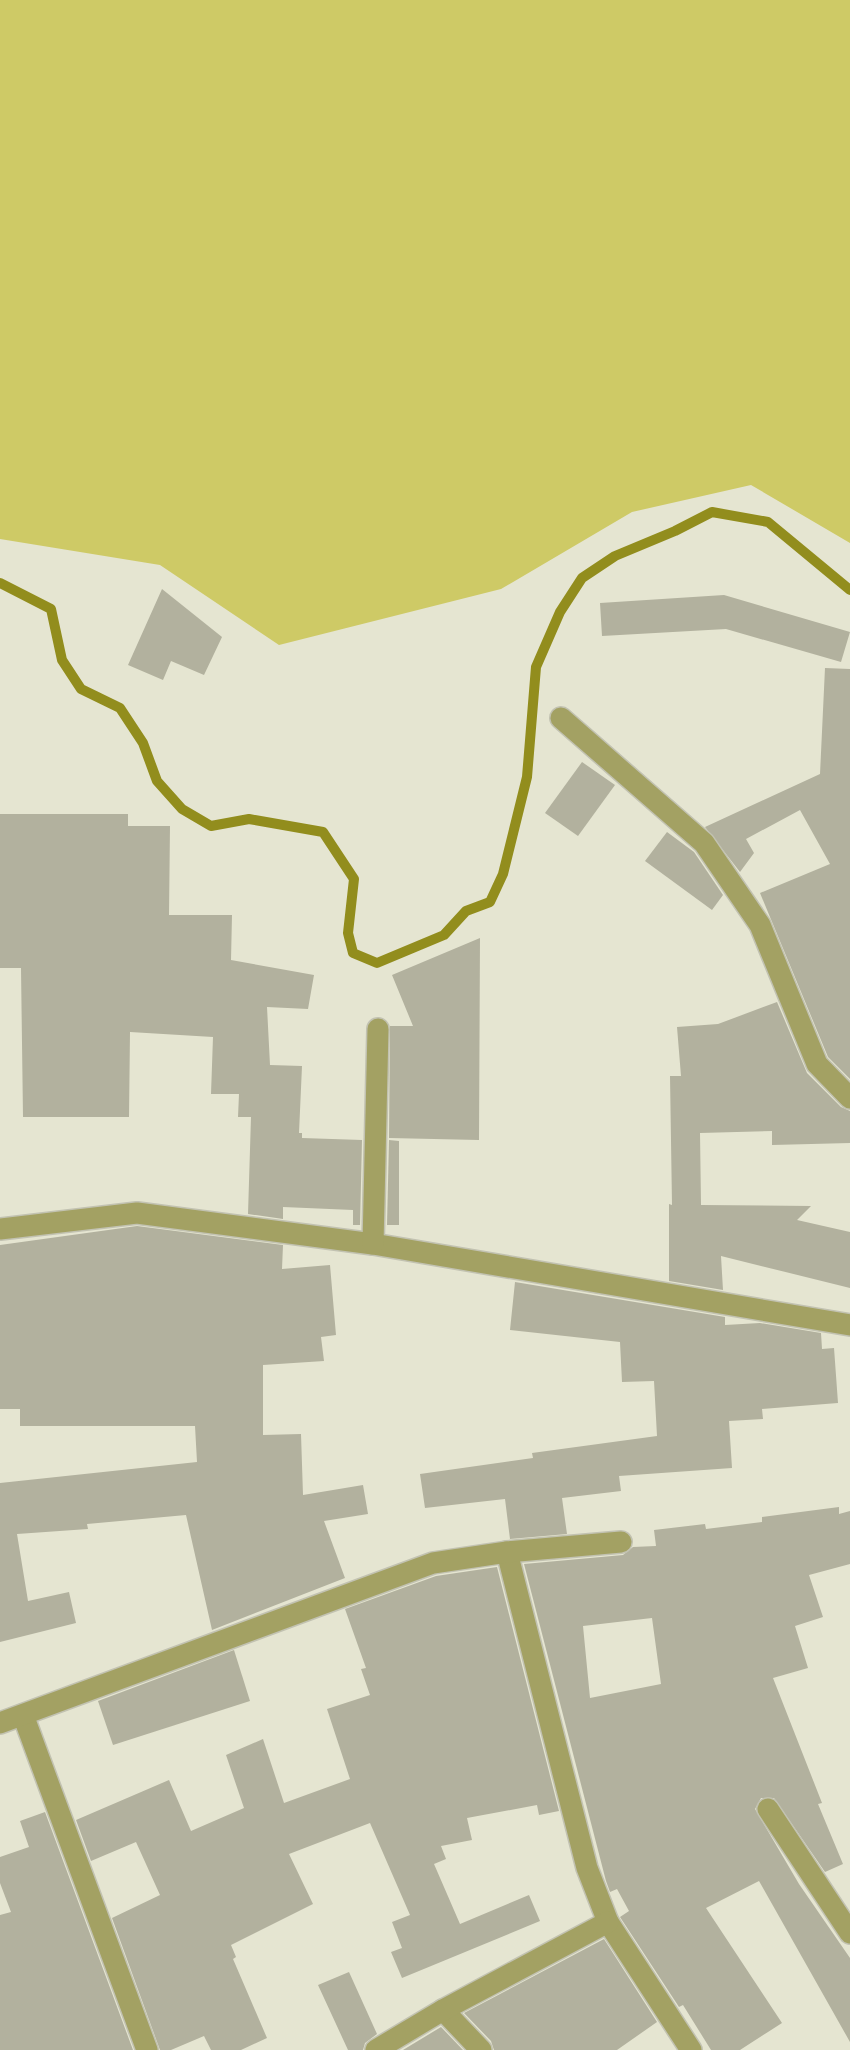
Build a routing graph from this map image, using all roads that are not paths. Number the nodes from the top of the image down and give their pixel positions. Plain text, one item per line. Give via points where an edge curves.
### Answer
1 (561, 718) dead end
2 (378, 1029) dead end
3 (850, 1098) edge
4 (0, 1229) edge
5 (373, 1244) junction
6 (850, 1325) edge
7 (621, 1542) dead end
8 (507, 1552) junction
9 (23, 1716) junction
10 (0, 1723) edge
11 (768, 1809) dead end
12 (608, 1922) junction
13 (850, 1933) edge
14 (443, 2010) junction
15 (147, 2050) edge
16 (376, 2050) edge
17 (481, 2050) edge
18 (691, 2050) edge

1 - 3 street via 704,843 760,925 817,1064
2 - 5 street
4 - 5 street via 137,1213
5 - 6 street
7 - 8 street
8 - 9 street via 433,1563
8 - 12 street via 587,1868
9 - 10 street
9 - 15 street
11 - 13 street
12 - 14 street
12 - 18 street
14 - 16 street
14 - 17 street

